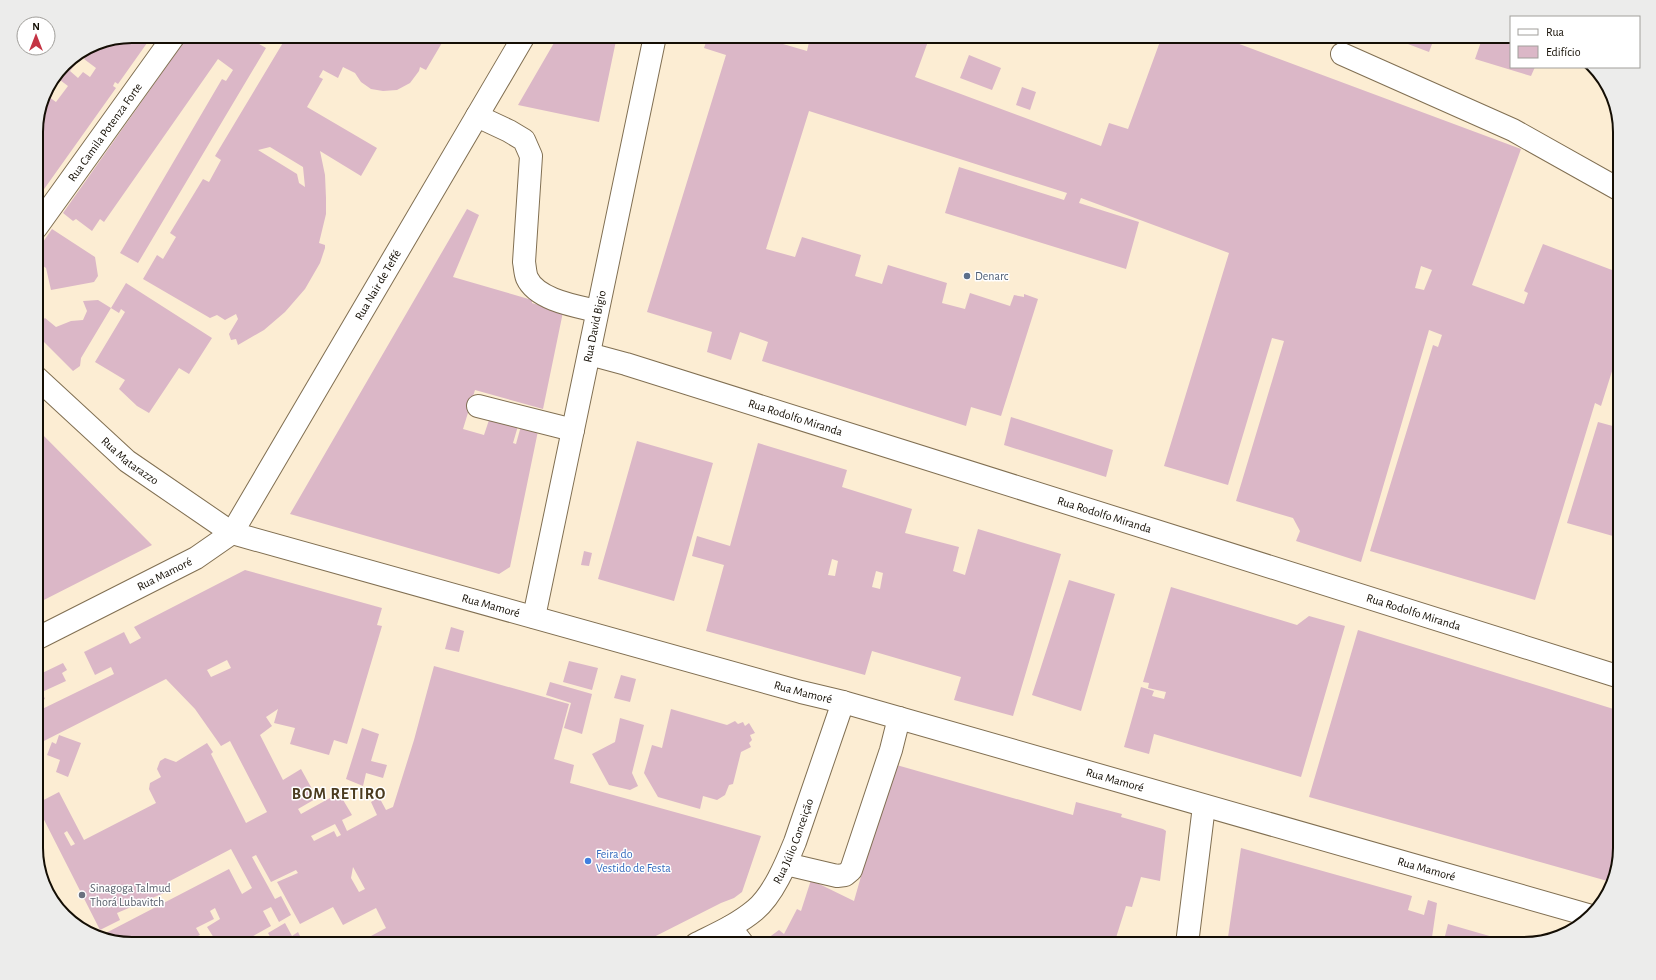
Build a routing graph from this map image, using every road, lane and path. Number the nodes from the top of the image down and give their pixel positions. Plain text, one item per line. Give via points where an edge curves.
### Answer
1 (169, 43) edge
2 (520, 43) edge
3 (654, 43) edge
4 (1342, 54) dead end
5 (477, 116) junction
6 (1613, 186) edge
7 (43, 218) edge
8 (598, 311) junction
9 (589, 354) junction
10 (43, 383) edge
11 (478, 406) dead end
12 (573, 430) junction
13 (232, 533) junction
14 (534, 617) junction
15 (43, 635) edge
16 (1613, 675) edge
17 (843, 702) junction
18 (899, 718) junction
19 (1204, 806) junction
20 (786, 864) junction
21 (1584, 914) edge
22 (737, 935) edge
23 (1189, 937) edge

1 - 7 street, Rua Camila Potenza Forte
2 - 5 street, Rua Nair de Teffé
3 - 8 street, Rua David Bigio
4 - 6 street via 1514,130
5 - 8 street via 524,140 531,156 524,262 526,277 536,290 562,303
5 - 13 street, Rua Nair de Teffé
8 - 9 street, Rua David Bigio
9 - 12 street, Rua David Bigio
9 - 16 street, Rua Rodolfo Miranda
10 - 13 street, Rua Matarazzo via 127,460
11 - 12 street
12 - 14 street, Rua David Bigio
13 - 14 street, Rua Mamoré
13 - 15 street, Rua Mamoré via 196,558
14 - 17 street, Rua Mamoré
17 - 18 street, Rua Mamoré
17 - 20 street, Rua Júlio Conceição
18 - 19 street, Rua Mamoré
18 - 20 street via 891,750 851,870 845,876 837,876
19 - 21 street, Rua Mamoré
19 - 23 street
20 - 22 street, Rua Júlio Conceição via 768,894

